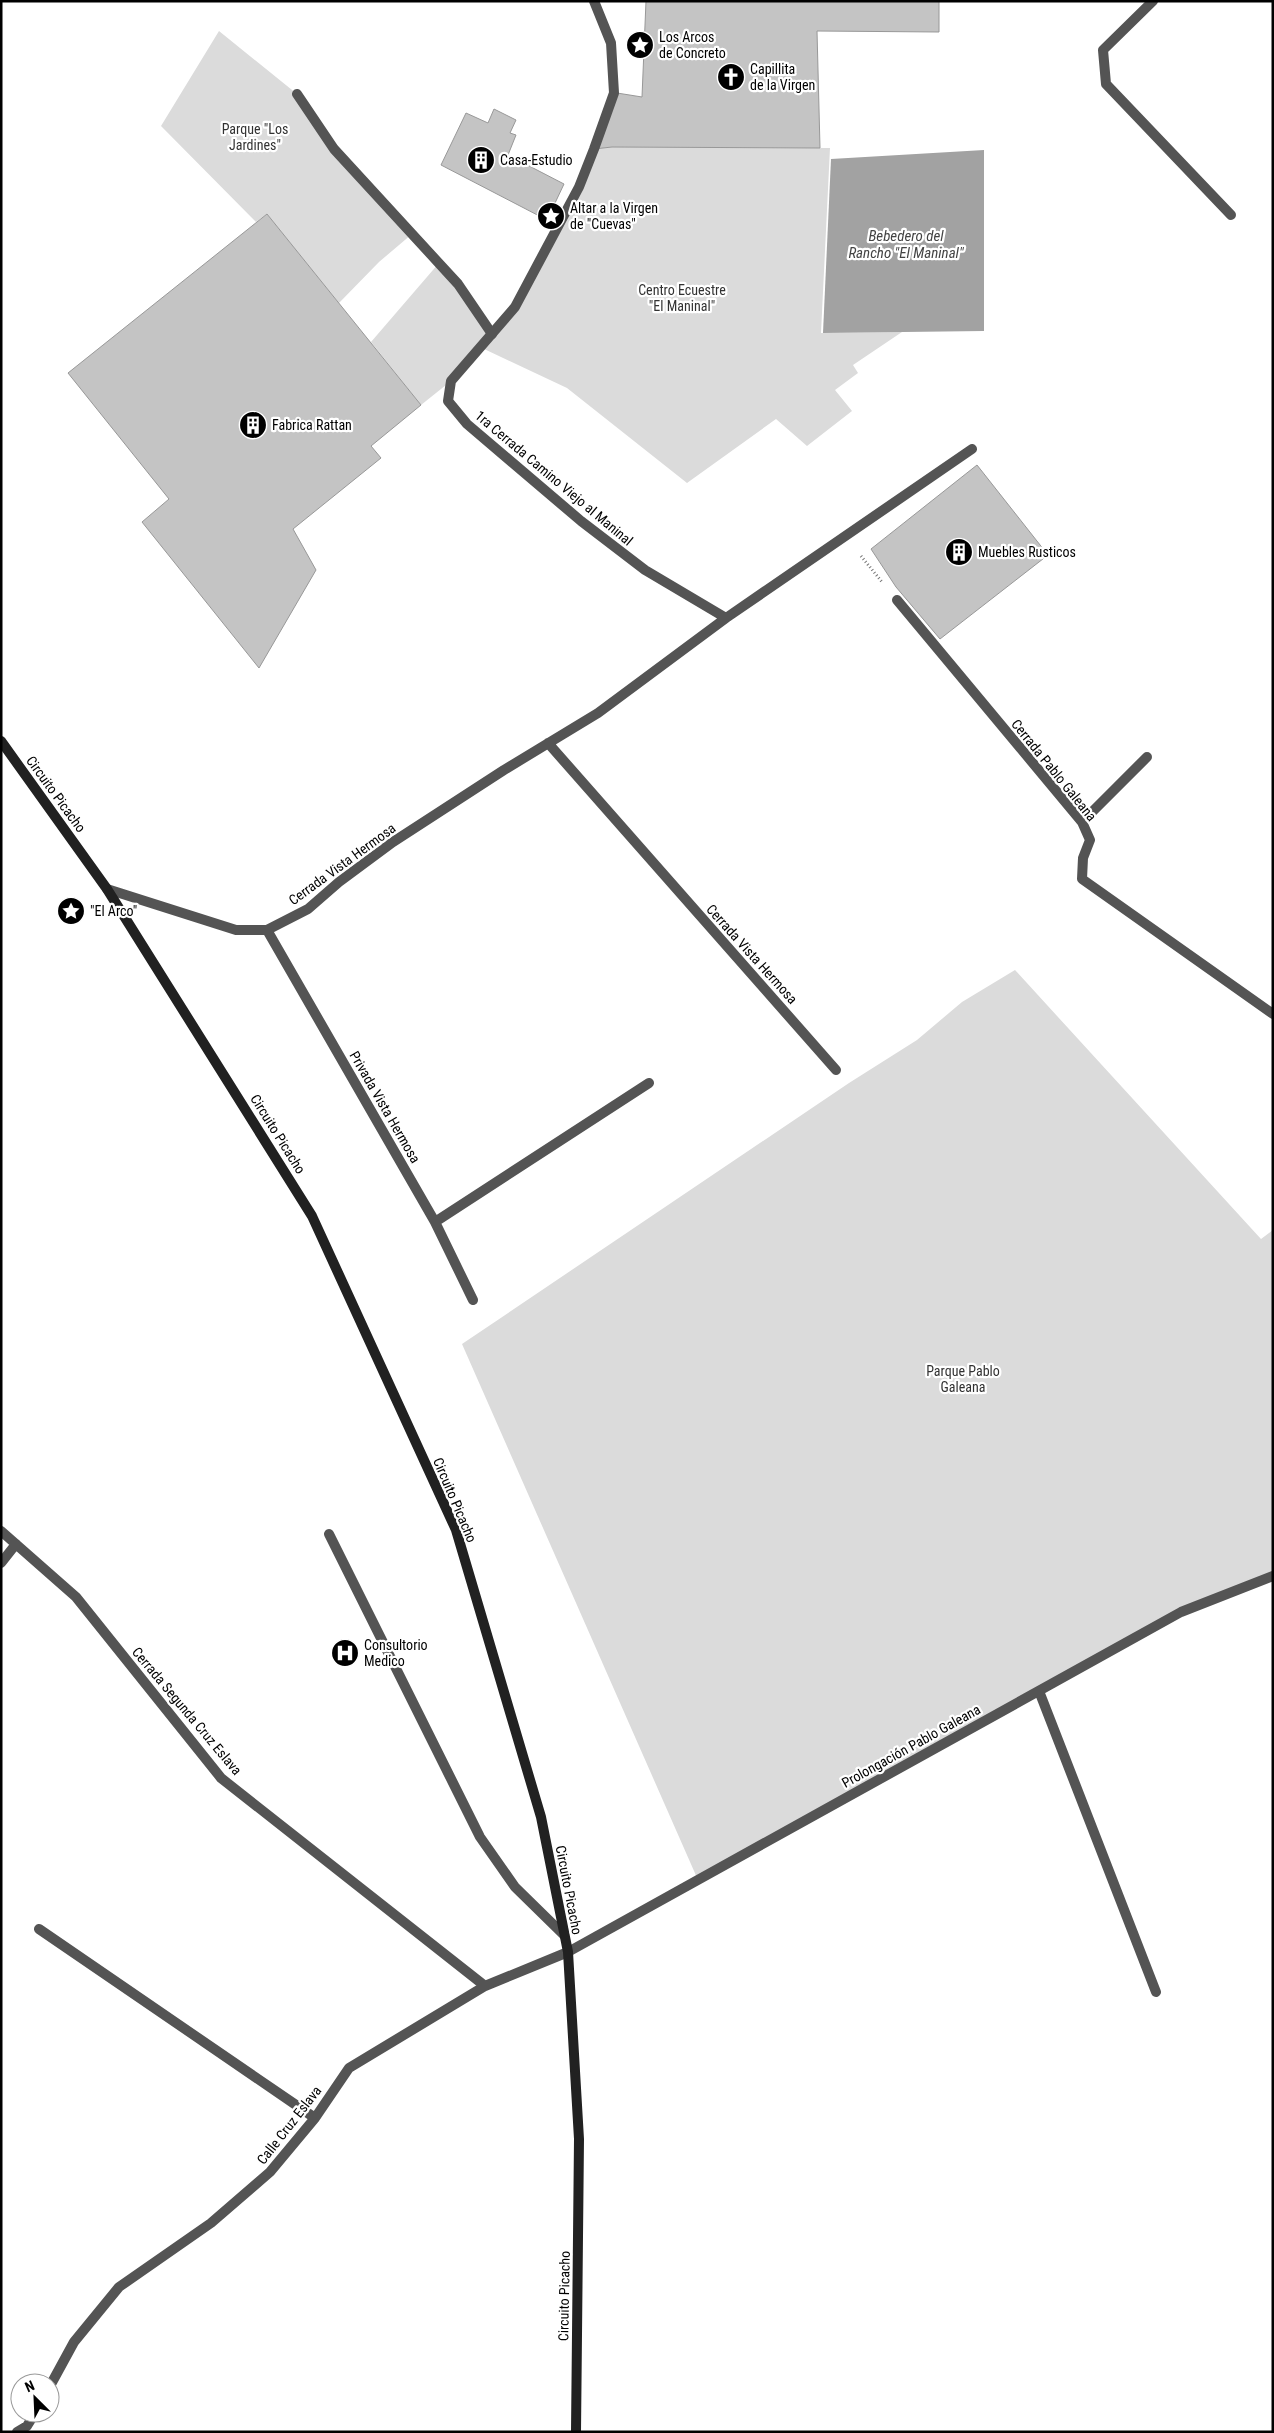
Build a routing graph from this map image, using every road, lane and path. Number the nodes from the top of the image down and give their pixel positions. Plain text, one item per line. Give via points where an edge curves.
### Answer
1 (594, 1) edge
2 (1153, 1) edge
3 (297, 94) dead end
4 (1231, 215) dead end
5 (492, 334) junction
6 (972, 449) dead end
7 (845, 536) junction
8 (897, 600) joint
9 (726, 618) junction
10 (1, 741) edge
11 (548, 743) junction
12 (1147, 757) dead end
13 (1082, 822) junction
14 (107, 889) junction
15 (267, 930) junction
16 (1273, 1014) edge
17 (836, 1070) dead end
18 (649, 1083) dead end
19 (435, 1222) junction
20 (473, 1300) dead end
21 (1, 1531) edge
22 (329, 1534) dead end
23 (16, 1544) junction
24 (1, 1563) edge
25 (1273, 1576) edge
26 (1039, 1691) junction
27 (39, 1929) dead end
28 (564, 1935) junction
29 (568, 1952) junction
30 (485, 1986) junction
31 (1156, 1992) dead end
32 (315, 2118) junction
33 (57, 2373) edge
34 (29, 2423) edge
35 (17, 2432) edge
36 (576, 2432) edge

1 - 5 street, 1ra Cerrada Camino Viejo al Maninal via 611,43 614,93 579,187 515,307
2 - 4 street via 1103,50 1106,84
3 - 5 street via 334,149 458,284
5 - 9 street, 1ra Cerrada Camino Viejo al Maninal via 451,382 448,401 466,424 645,570
6 - 7 street
7 - 8 path
7 - 9 street
8 - 13 street, Cerrada Pablo Galeana
9 - 11 street, Cerrada Vista Hermosa via 598,713
10 - 14 main road, Circuito Picacho
11 - 15 street, Cerrada Vista Hermosa via 393,842 308,909
11 - 17 street, Cerrada Vista Hermosa
12 - 13 street
13 - 16 street, Cerrada Pablo Galeana via 1090,840 1083,858 1082,879
14 - 15 street, Cerrada Vista Hermosa via 236,930
14 - 28 main road, Circuito Picacho via 312,1216 456,1530 541,1817
15 - 19 street, Privada Vista Hermosa
18 - 19 street
19 - 20 street, Privada Vista Hermosa
21 - 23 street, Cerrada Segunda Cruz Eslava
22 - 28 street via 480,1837 515,1887
23 - 24 street
23 - 30 street, Cerrada Segunda Cruz Eslava via 76,1597 221,1778
25 - 26 street, Prolongación Pablo Galeana via 1181,1612
26 - 29 street, Prolongación Pablo Galeana
26 - 31 street
27 - 32 street
28 - 29 main road, Circuito Picacho
29 - 30 street, Calle Cruz Eslava
29 - 36 main road, Circuito Picacho via 579,2139
30 - 32 street, Calle Cruz Eslava via 350,2068
32 - 33 street, Calle Cruz Eslava via 270,2172 211,2223 118,2286 74,2342
34 - 35 street

